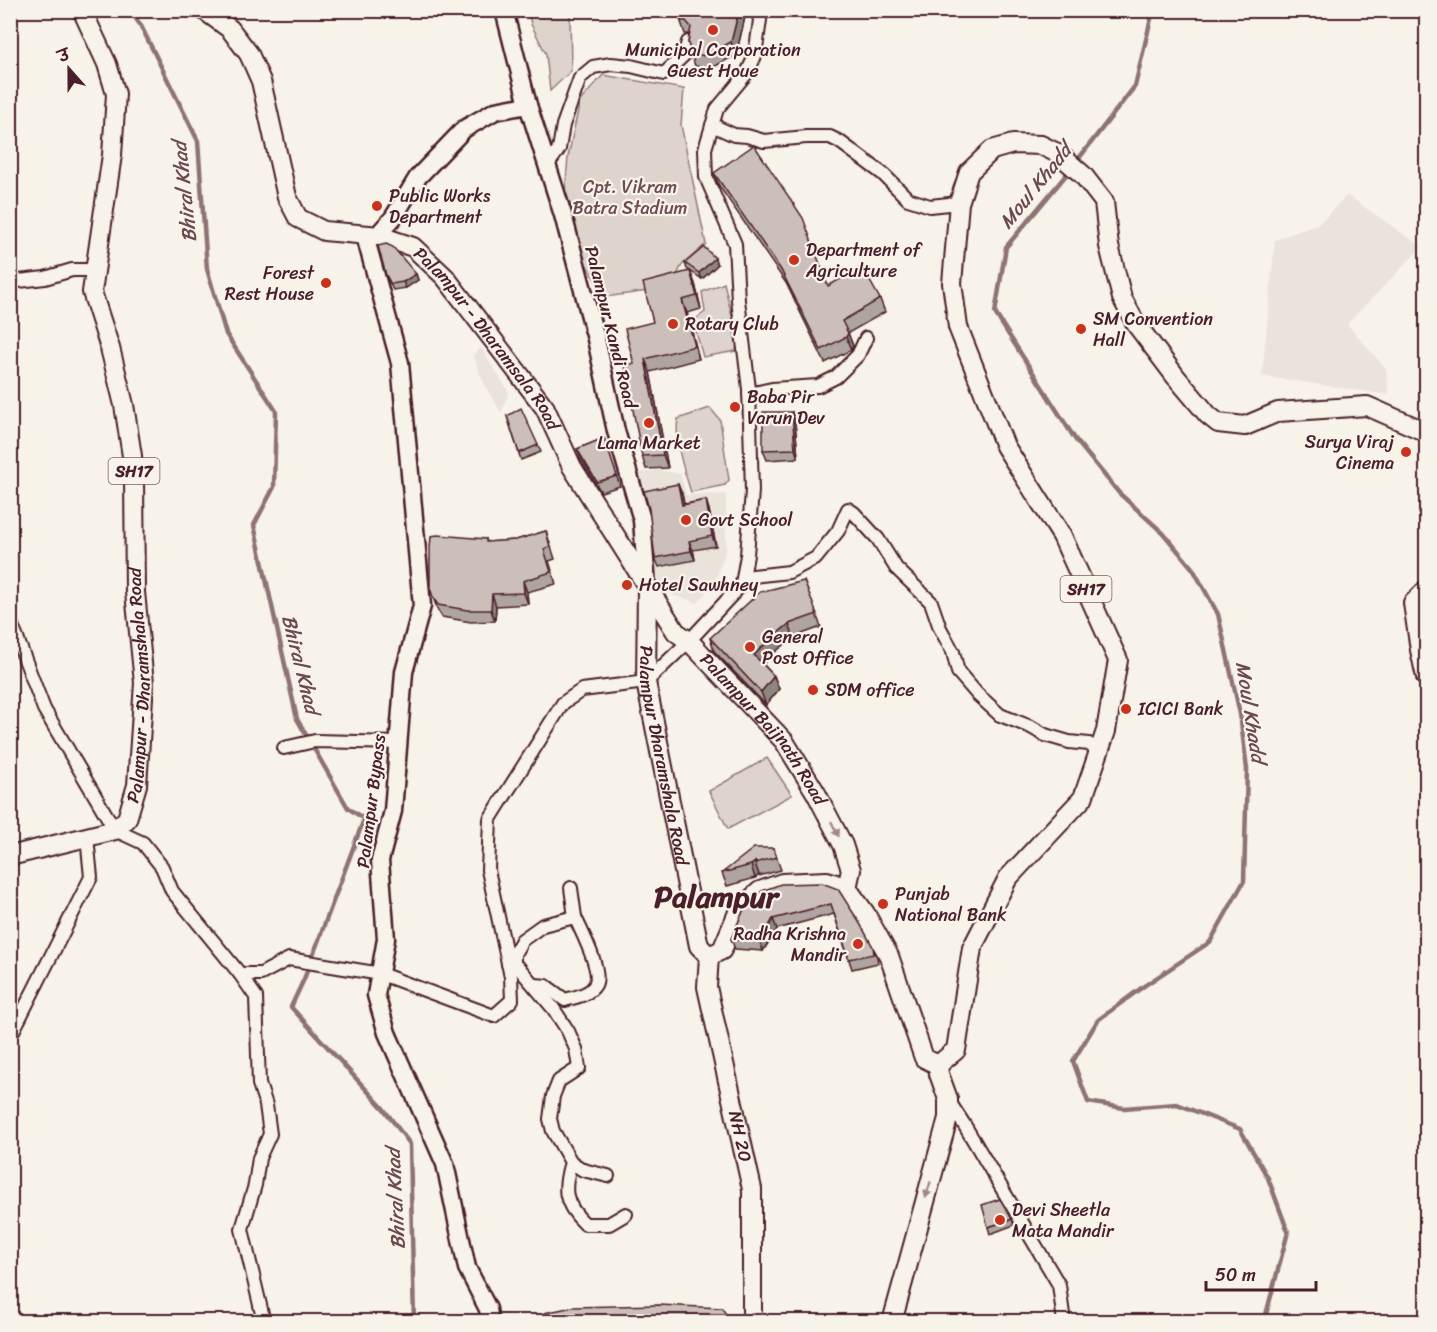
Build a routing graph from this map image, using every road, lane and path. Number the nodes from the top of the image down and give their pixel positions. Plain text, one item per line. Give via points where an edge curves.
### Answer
1 (82, 10) edge
2 (204, 10) edge
3 (504, 10) edge
4 (757, 10) edge
5 (688, 42) edge
6 (528, 105) junction
7 (712, 125) junction
8 (547, 166) junction
9 (959, 204) junction
10 (373, 236) junction
11 (95, 270) junction
12 (10, 282) edge
13 (866, 338) dead end
14 (749, 394) junction
15 (1426, 432) edge
16 (744, 577) junction
17 (647, 586) junction
18 (1426, 590) edge
19 (10, 620) edge
20 (689, 641) junction
21 (1426, 677) edge
22 (646, 682) junction
23 (398, 743) junction
24 (284, 748) dead end
25 (1099, 752) junction
26 (115, 830) junction
27 (87, 837) junction
28 (10, 856) edge
29 (571, 888) dead end
30 (848, 888) junction
31 (575, 917) junction
32 (709, 956) junction
33 (511, 965) junction
34 (240, 974) junction
35 (381, 974) junction
36 (533, 984) junction
37 (10, 1037) edge
38 (938, 1065) junction
39 (948, 1099) junction
40 (571, 1162) junction
41 (608, 1176) dead end
42 (626, 1215) dead end
43 (264, 1322) edge
44 (490, 1322) edge
45 (752, 1322) edge
46 (892, 1322) edge
47 (1065, 1322) edge

1 - 11 main road, Palampur - Dharamshala Road / SH17 via 116,94 112,154
2 - 10 main road, Palampur - Dharamsala Road via 230,29 249,54 261,81 287,197 298,218 324,231
3 - 6 street, Palampur Kandi Road
4 - 7 street via 760,20 754,56 747,73 717,109
5 - 8 street via 684,55 664,74 611,64 593,67 580,78 559,149
6 - 8 street, Palampur Kandi Road
6 - 10 street via 495,111 464,129 418,177 393,218
7 - 9 street via 734,135 764,141 830,137 883,174 908,199 930,206
7 - 14 street via 705,149 706,177 735,244
8 - 17 street, Palampur Kandi Road via 597,339 616,431 642,520
9 - 15 main road, SH17 via 969,172 992,150 1013,144 1041,145 1059,154 1083,175 1104,202 1108,246 1122,298 1136,324 1176,377 1218,423 1245,426 1278,412 1366,406
9 - 25 main road, SH17 via 952,283 958,327 1005,446 1062,536 1118,660
10 - 17 main road, Palampur - Dharamsala Road via 412,247 445,277 545,408 572,467
10 - 23 street, Palampur Bypass via 400,363 422,606 404,672
11 - 12 street via 72,270
11 - 26 main road, Palampur - Dharamshala Road / SH17 via 92,292 124,405 132,456 135,592 144,683 137,785 127,819
13 - 14 street via 858,355 836,376 818,386
14 - 16 street via 752,491
16 - 20 street via 742,584
16 - 25 street via 789,572 816,558 838,531 848,509 878,539 896,568 931,602 958,672 977,694 1000,715 1045,735 1089,744
17 - 20 main road, Palampur Baijnath Road via 675,632
17 - 22 main road, Palampur Dharamshala Road
18 - 21 main road via 1413,603
19 - 26 street via 44,709
20 - 22 street
20 -> 30 main road, Palampur Baijnath Road via 784,741 843,845 850,870
22 - 32 main road, Palampur Dharamshala Road via 699,946
22 - 33 street via 582,690 563,703 490,819 488,870
23 - 24 street via 315,741
23 - 35 street, Palampur Bypass via 393,811 380,860 386,939
25 - 38 main road, SH17 via 1083,798 1008,878 972,948 956,1050
26 - 27 main road, Palampur - Dharamshala Road
26 - 34 street via 143,843 162,867 172,891
27 - 28 main road, Palampur - Dharamshala Road
27 - 37 street via 91,877
29 - 31 street
30 - 32 main road via 826,881 782,883 760,891 739,910 722,950
30 - 38 main road via 889,956 924,1058
31 - 33 street via 543,925 522,940
31 - 36 street via 591,953 597,975 595,985 582,995 565,1000 546,986
32 - 45 main road, NH 20 via 707,987 752,1189
33 - 35 street via 512,1000 494,1016
33 - 36 street
34 - 35 street via 261,974 289,959
34 - 43 street via 255,997 259,1084 270,1134 259,1158 242,1229
35 - 44 street, Palampur Bypass via 376,995 387,1033 445,1164 467,1268 488,1309
36 - 40 street via 553,1008 576,1049 579,1068 559,1081 550,1119
38 - 39 main road
39 -> 46 main road via 945,1135
39 - 47 street via 1059,1285
40 - 41 street via 583,1170
40 - 42 street via 566,1185 568,1205 576,1216 585,1224 595,1225 609,1224

